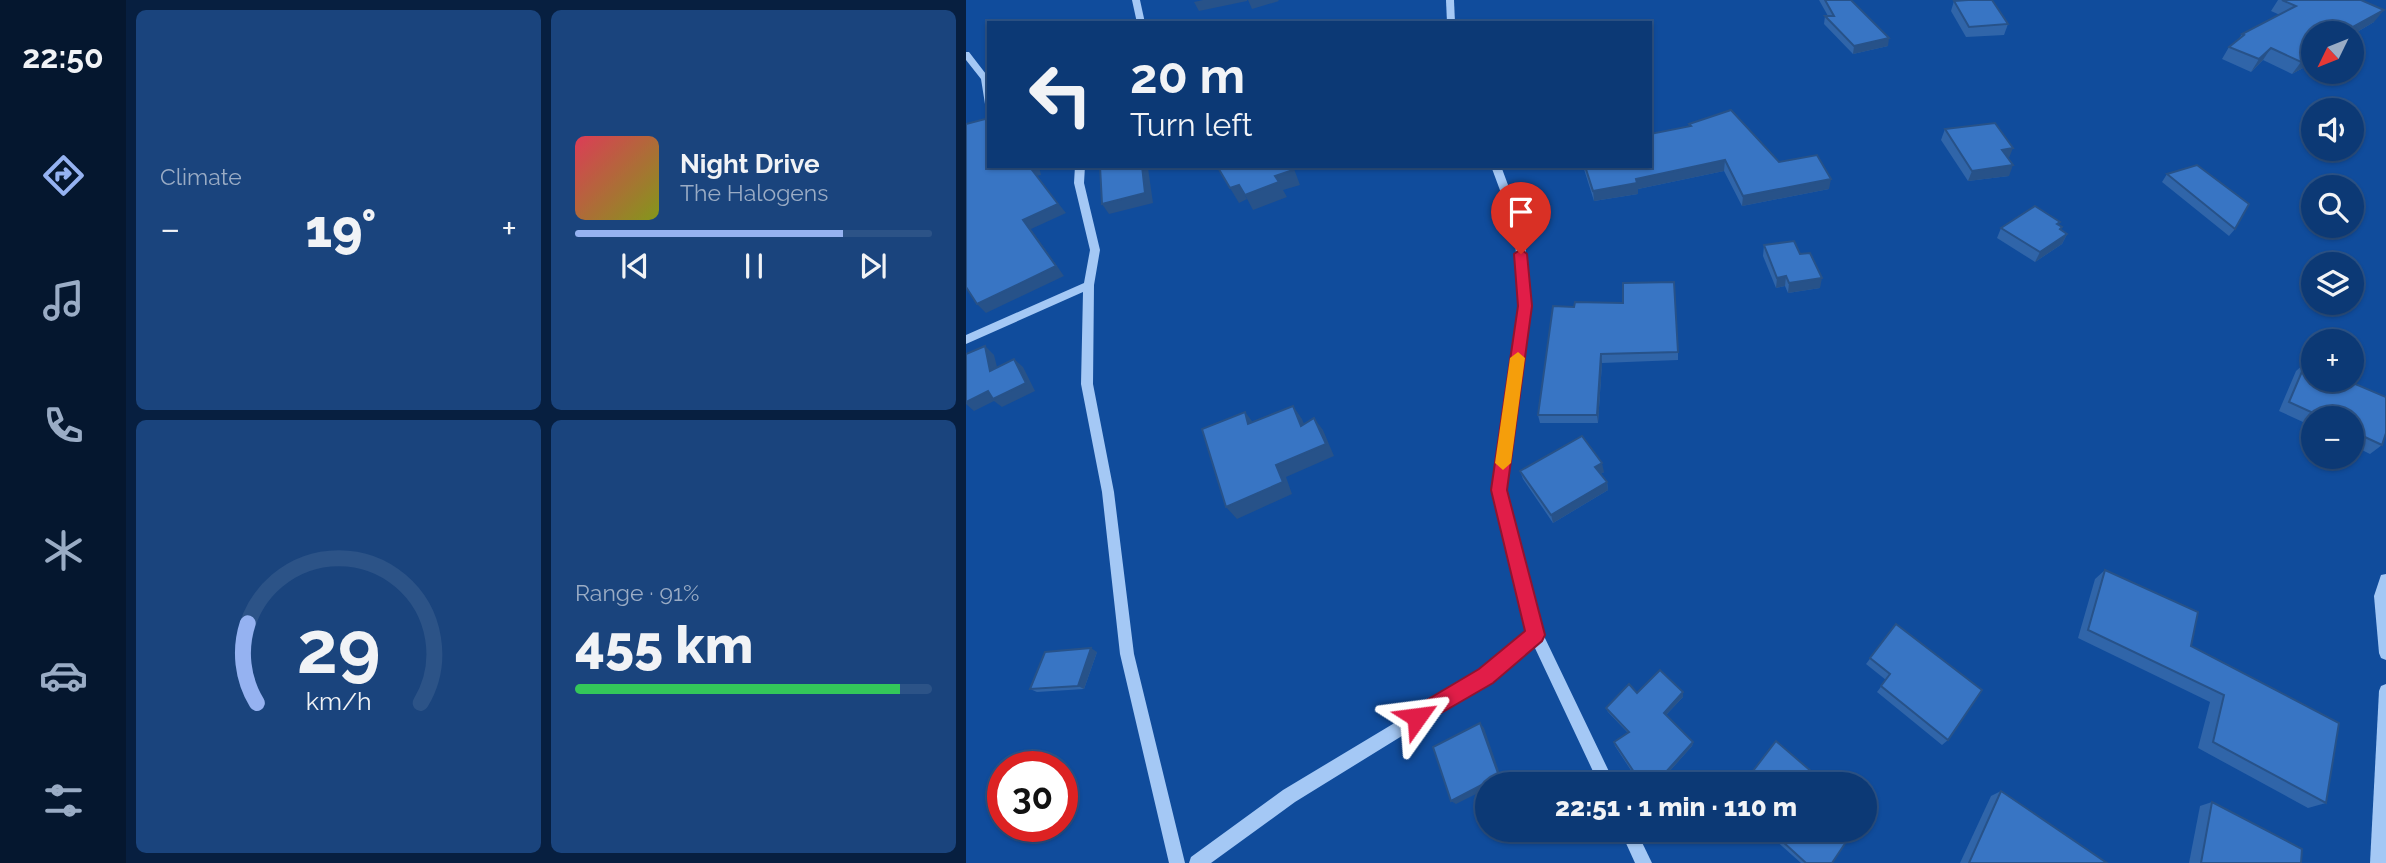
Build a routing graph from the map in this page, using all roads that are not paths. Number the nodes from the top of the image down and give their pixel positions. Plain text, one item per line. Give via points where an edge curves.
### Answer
1 (1136, 0) edge
2 (1450, 0) edge
3 (1141, 21) edge
4 (1451, 21) edge
5 (966, 54) edge
6 (987, 92) edge
7 (1080, 168) edge
8 (1497, 168) edge
9 (1089, 285) junction
10 (966, 340) edge
11 (2386, 580) edge
12 (1535, 635) junction
13 (2386, 653) edge
14 (2386, 691) edge
15 (1601, 772) edge
16 (1634, 842) edge
17 (1177, 863) edge
18 (1197, 863) edge
19 (1644, 863) edge
20 (2378, 863) edge

1 - 3 street
2 - 4 street
5 - 6 street via 985,79
7 - 9 street via 1079,183 1095,237
8 - 12 street via 1518,228 1525,306 1499,490
9 - 10 street
9 - 17 street via 1087,384 1108,492 1127,654
11 - 13 street via 2381,596
12 - 15 street
12 - 18 street via 1486,676 1289,796
14 - 20 street
16 - 19 street

